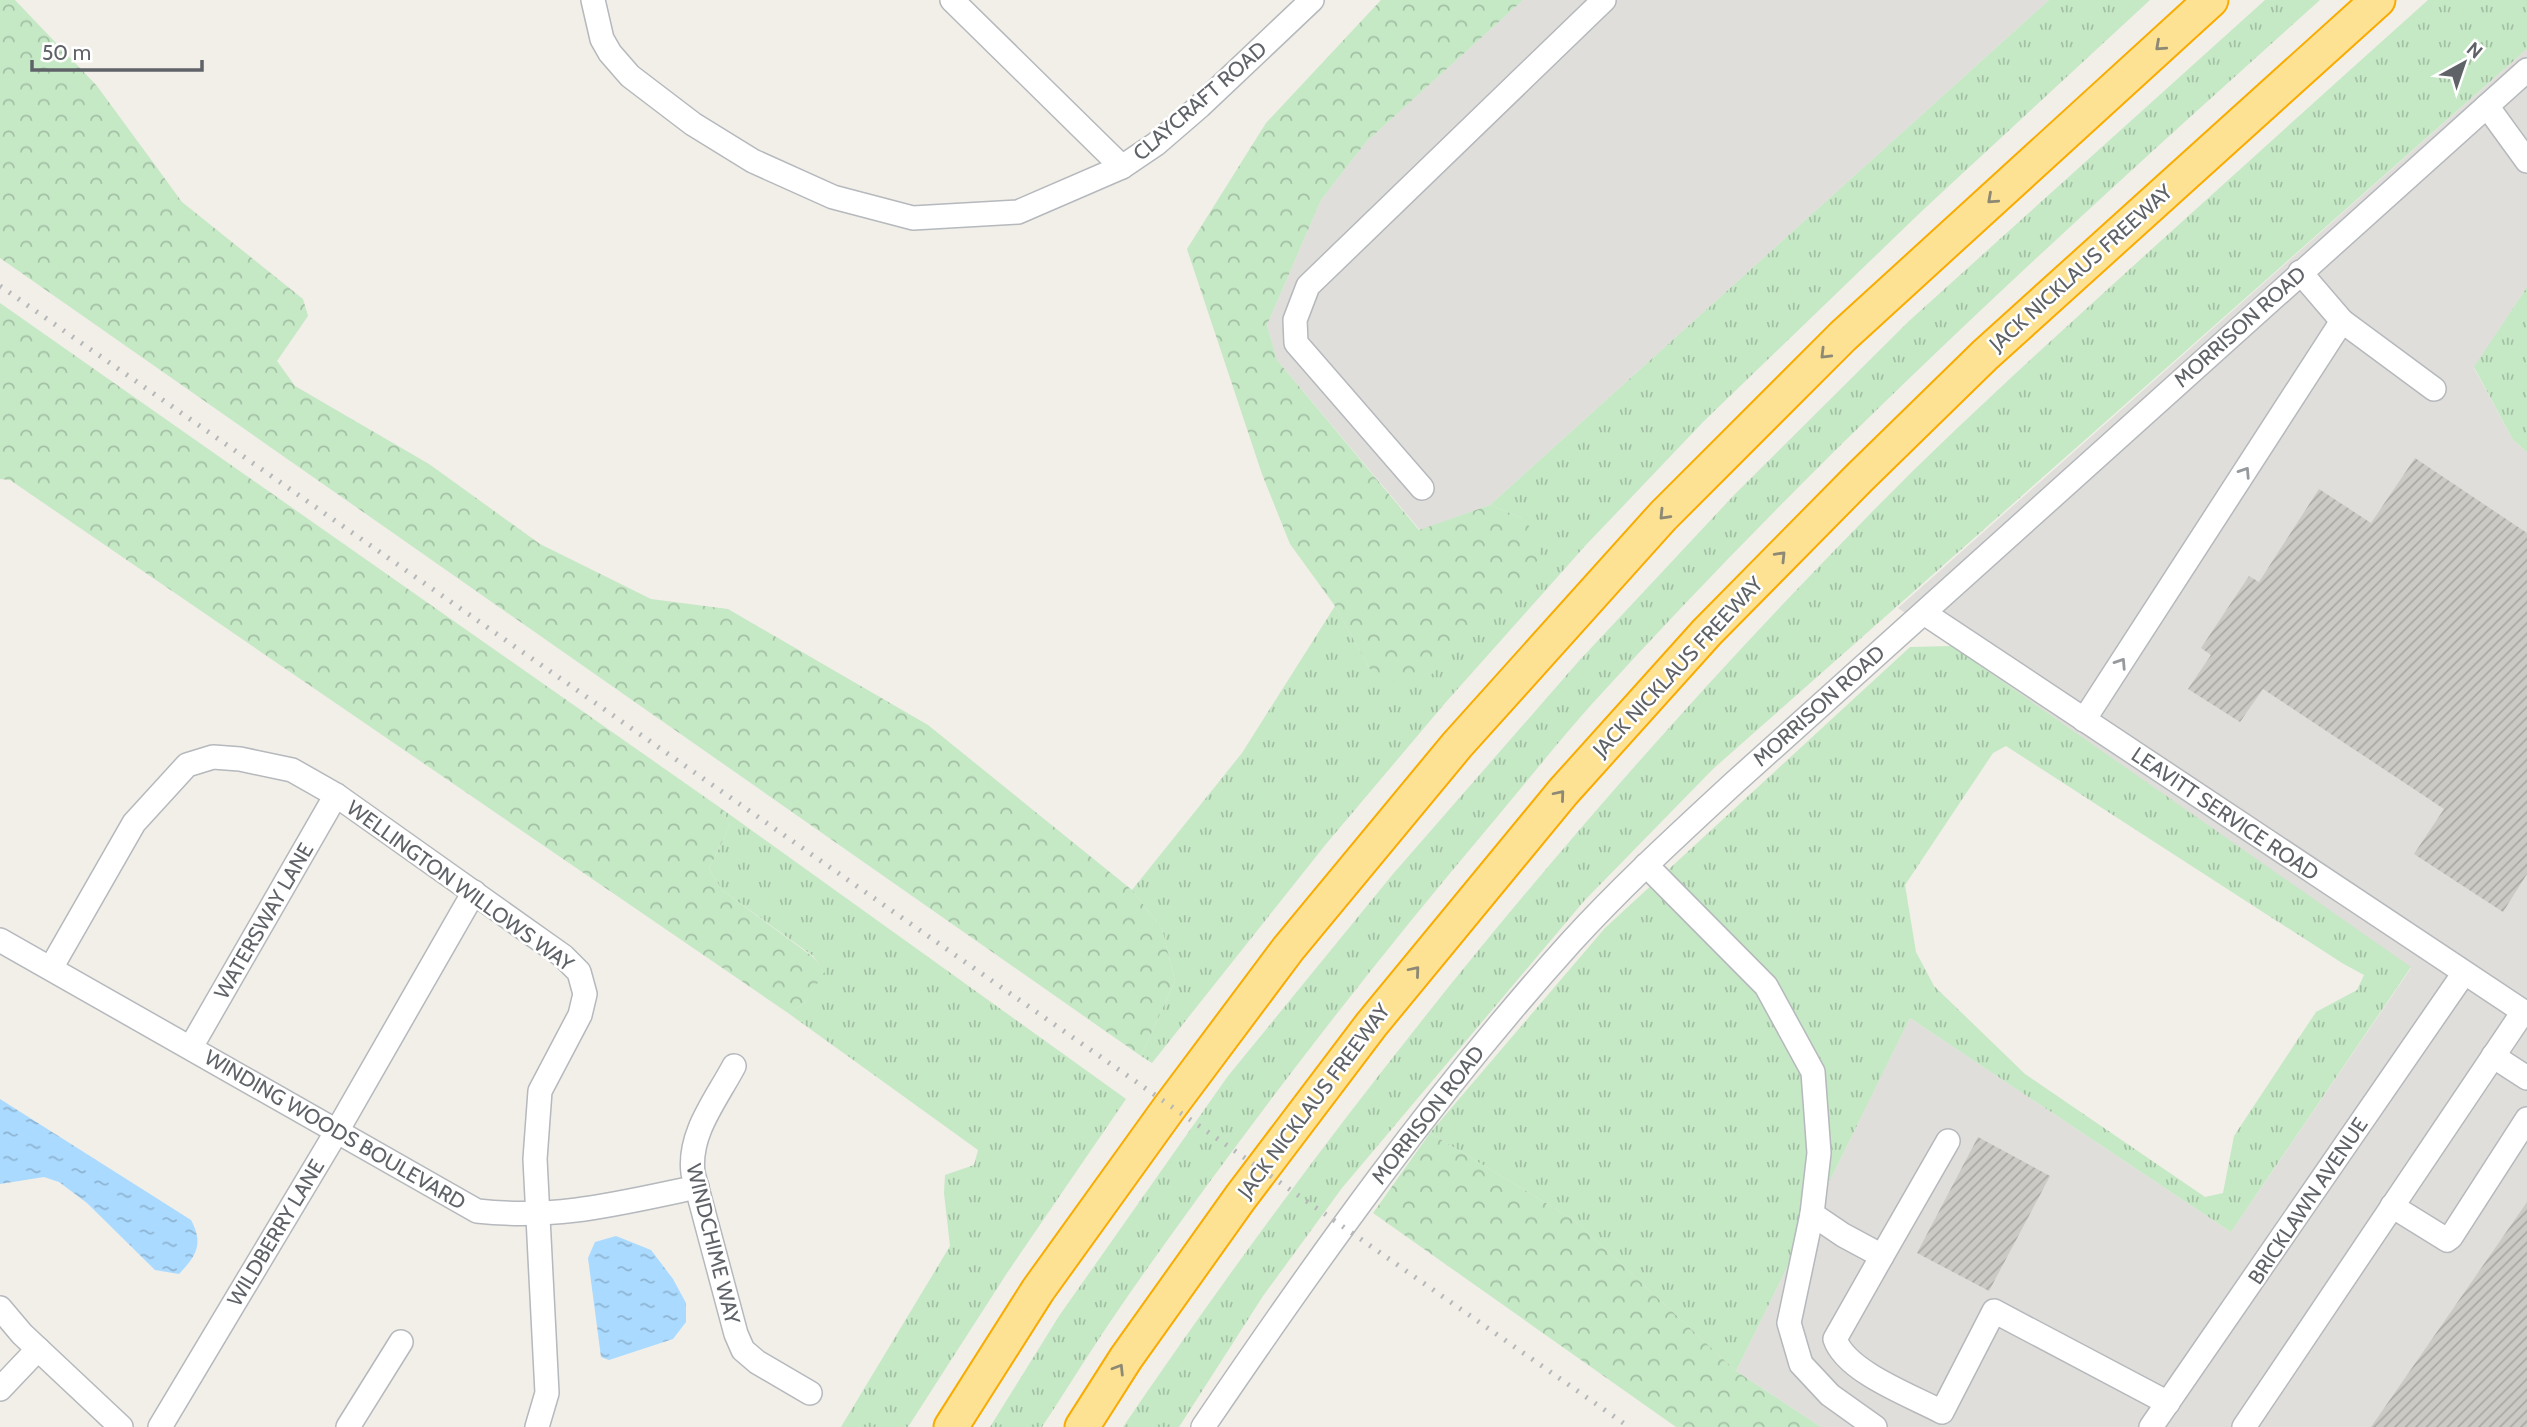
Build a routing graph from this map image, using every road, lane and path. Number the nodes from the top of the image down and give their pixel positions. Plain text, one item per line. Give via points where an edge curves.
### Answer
1 (593, 0) edge
2 (951, 0) edge
3 (1312, 0) edge
4 (1604, 0) edge
5 (2211, 0) edge
6 (2378, 0) edge
7 (2527, 70) edge
8 (2487, 106) junction
9 (2527, 161) edge
10 (1122, 167) junction
11 (2301, 272) junction
12 (2342, 321) junction
13 (2434, 389) dead end
14 (1422, 488) dead end
15 (1924, 613) junction
16 (2084, 720) junction
17 (336, 795) junction
18 (1646, 865) junction
19 (474, 892) junction
20 (0, 940) edge
21 (51, 968) junction
22 (2464, 973) junction
23 (2525, 1013) edge
24 (191, 1047) junction
25 (2493, 1056) junction
26 (734, 1066) dead end
27 (2527, 1078) edge
28 (2527, 1119) edge
29 (337, 1131) junction
30 (1948, 1141) dead end
31 (696, 1187) junction
32 (2392, 1206) junction
33 (1812, 1214) junction
34 (536, 1215) junction
35 (1882, 1256) junction
36 (0, 1308) edge
37 (401, 1342) dead end
38 (38, 1349) junction
39 (0, 1389) edge
40 (810, 1393) dead end
41 (2168, 1402) junction
42 (542, 1425) edge
43 (121, 1427) edge
44 (160, 1427) edge
45 (348, 1427) edge
46 (951, 1427) edge
47 (1082, 1427) edge
48 (1203, 1427) edge
49 (1875, 1427) edge
50 (2151, 1427) edge
51 (2244, 1427) edge

1 - 10 street, CLAYCRAFT ROAD via 602,39 630,76 692,124 753,161 833,197 913,218 1018,212
2 - 10 street
3 - 10 street, CLAYCRAFT ROAD via 1200,106
4 - 14 street via 1308,286 1299,308 1296,343
5 -> 46 highway via 1843,336 1663,516 1457,745 1288,949 1185,1086 1038,1290
47 -> 6 highway, JACK NICKLAUS FREEWAY via 1240,1198 1371,1025 1563,792 1689,652 1984,355
7 - 8 street, MORRISON ROAD
8 - 9 street
8 - 11 street, MORRISON ROAD
11 - 12 street
11 - 15 street, MORRISON ROAD
12 - 13 street
16 -> 12 street
15 - 16 street, LEAVITT SERVICE ROAD
15 - 18 street, MORRISON ROAD
16 - 22 street, LEAVITT SERVICE ROAD
17 - 19 street, WELLINGTON WILLOWS WAY
17 - 21 street, WELLINGTON WILLOWS WAY via 292,769 213,757 187,765 134,823
17 - 24 street, WATERSWAY LANE
18 - 33 street via 1766,986 1813,1072 1819,1153
18 - 48 street, MORRISON ROAD via 1573,940 1442,1094
19 - 29 street, WILDBERRY LANE
19 - 34 street, WELLINGTON WILLOWS WAY via 563,956 579,972 585,994 580,1015 540,1091
20 - 21 street, WINDING WOODS BOULEVARD
21 - 24 street, WINDING WOODS BOULEVARD
22 - 23 street, LEAVITT SERVICE ROAD
22 - 41 street, BRICKLAWN AVENUE
23 - 25 street
24 - 29 street, WINDING WOODS BOULEVARD
25 - 27 street
25 - 32 street
26 - 31 street, WINDCHIME WAY via 695,1138 691,1156
28 - 32 street via 2447,1240
29 - 34 street, WINDING WOODS BOULEVARD via 478,1211
29 - 44 street, WILDBERRY LANE
30 - 35 street
31 - 34 street, WINDING WOODS BOULEVARD
31 - 40 street, WINDCHIME WAY via 743,1350
32 - 51 street
33 - 35 street
33 - 49 street via 1789,1323 1801,1364 1830,1395
34 - 42 street, WELLINGTON WILLOWS WAY via 547,1393
35 - 41 street via 1835,1339 1838,1348 1856,1366 1942,1412 1994,1311
36 - 38 street
37 - 45 street
38 - 39 street
38 - 43 street
41 - 50 street, BRICKLAWN AVENUE

